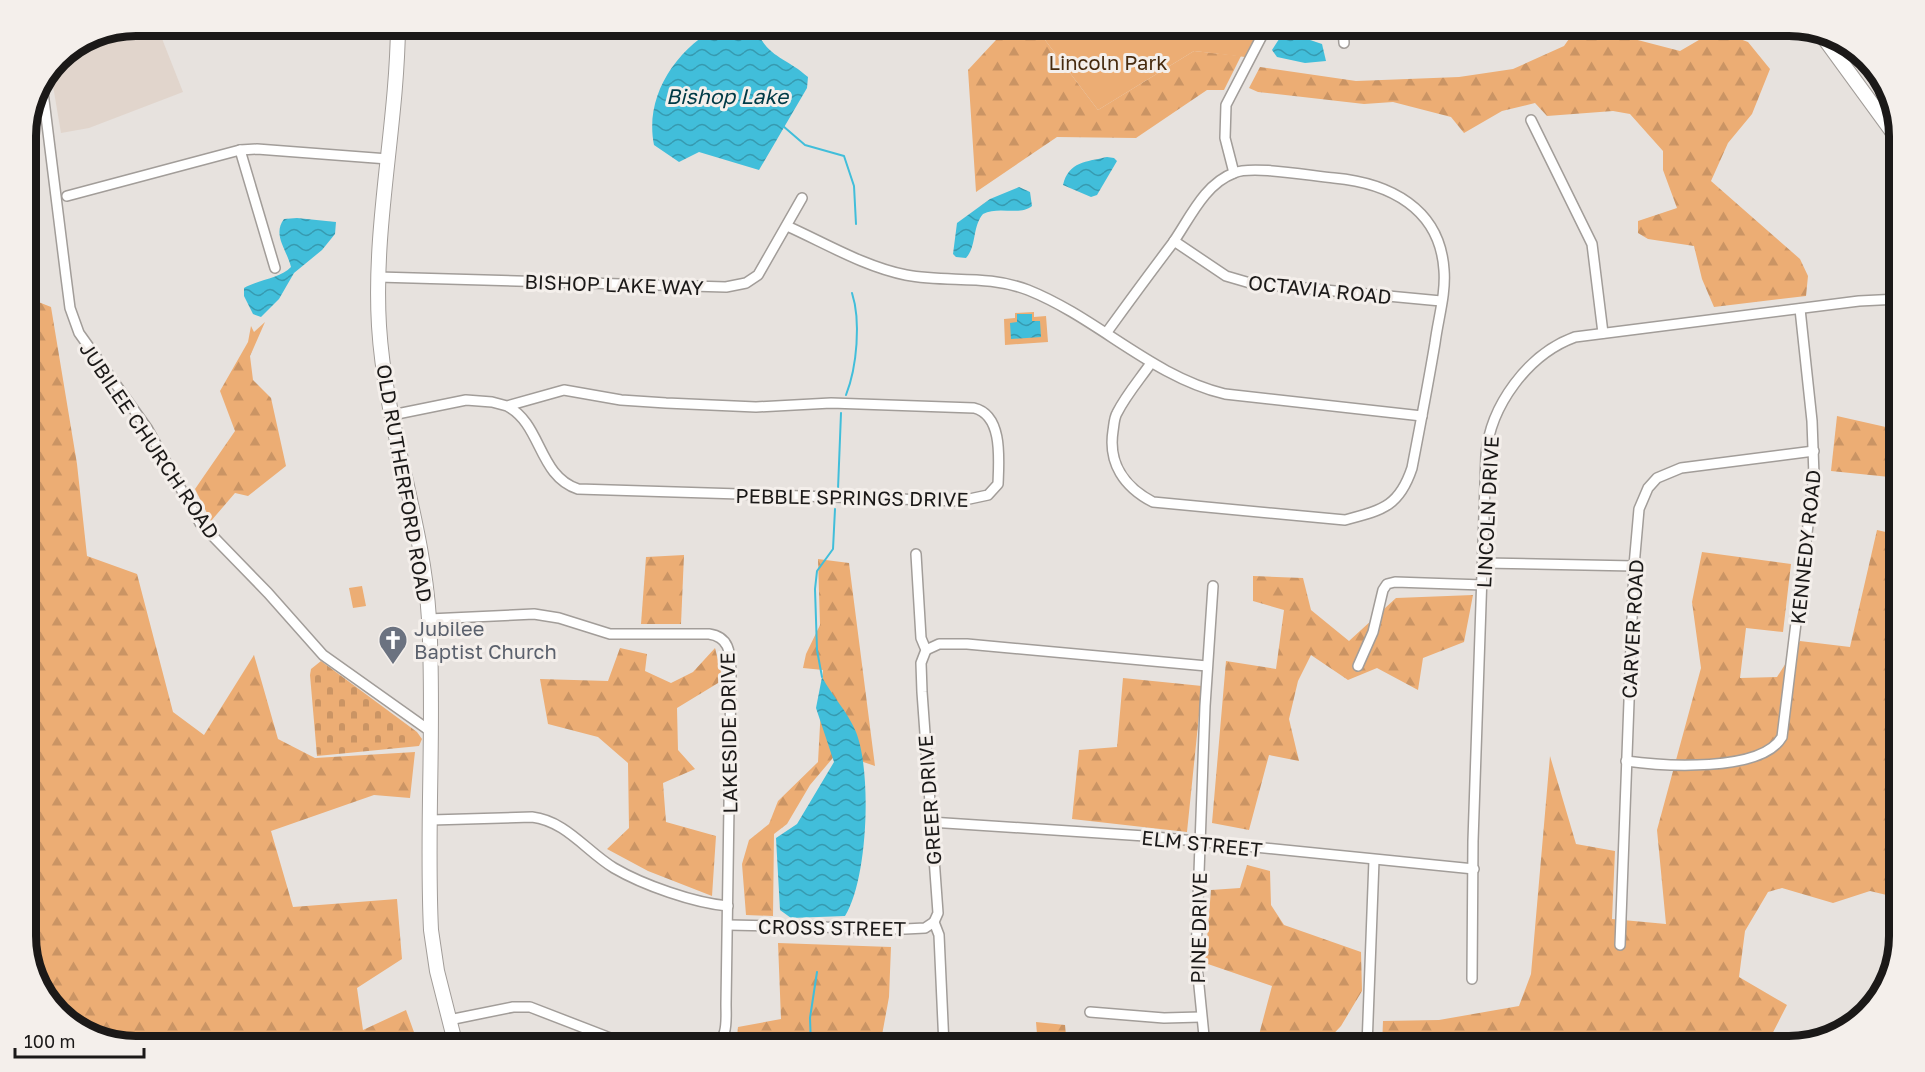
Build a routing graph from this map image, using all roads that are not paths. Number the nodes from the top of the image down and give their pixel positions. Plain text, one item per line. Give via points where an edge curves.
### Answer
1 (397, 36) edge
2 (1262, 36) edge
3 (1344, 36) edge
4 (1344, 43) dead end
5 (1829, 45) edge
6 (44, 98) edge
7 (1531, 120) dead end
8 (1889, 127) edge
9 (240, 150) junction
10 (388, 159) junction
11 (1234, 172) junction
12 (67, 196) dead end
13 (802, 198) dead end
14 (787, 226) junction
15 (1174, 241) junction
16 (275, 268) dead end
17 (378, 277) junction
18 (1889, 300) edge
19 (1441, 302) junction
20 (1800, 309) junction
21 (1107, 332) junction
22 (1603, 333) junction
23 (1151, 363) junction
24 (507, 406) junction
25 (392, 416) junction
26 (1422, 416) junction
27 (1814, 451) junction
28 (916, 554) dead end
29 (1484, 563) junction
30 (1634, 566) junction
31 (1483, 585) junction
32 (1213, 586) dead end
33 (429, 619) junction
34 (926, 650) junction
35 (1207, 666) junction
36 (1358, 666) dead end
37 (430, 731) junction
38 (1626, 761) junction
39 (431, 820) junction
40 (930, 822) junction
41 (1200, 843) junction
42 (1374, 860) junction
43 (1473, 869) junction
44 (728, 906) junction
45 (934, 922) junction
46 (728, 925) junction
47 (1620, 945) dead end
48 (1472, 979) dead end
49 (1090, 1012) dead end
50 (1201, 1017) junction
51 (449, 1020) junction
52 (453, 1036) edge
53 (605, 1036) edge
54 (723, 1036) edge
55 (944, 1036) edge
56 (1204, 1036) edge
57 (1367, 1036) edge

1 - 10 street, OLD RUTHERFORD ROAD
2 - 11 street via 1226,105 1225,138
3 - 4 street
5 - 8 street
6 - 37 street, JUBILEE CHURCH ROAD via 70,308 83,339 147,428 192,511 212,537 323,655
7 - 22 street via 1592,244
9 - 10 street
9 - 12 street
9 - 16 street
10 - 17 street, OLD RUTHERFORD ROAD
11 - 15 street via 1202,198
11 - 19 street via 1251,170 1348,179 1383,187 1398,195 1415,207 1442,250
13 - 14 street, BISHOP LAKE WAY
14 - 17 street, BISHOP LAKE WAY via 759,275 746,283 726,287
14 - 21 street via 889,271 921,278 990,279 1024,289 1050,299
15 - 19 street, OCTAVIA ROAD via 1226,276 1250,283
15 - 21 street
17 - 25 street, OLD RUTHERFORD ROAD via 382,358
18 - 20 street, LINCOLN DRIVE
19 - 26 street
20 - 22 street, LINCOLN DRIVE
20 - 27 street, KENNEDY ROAD
21 - 23 street
22 - 29 street, LINCOLN DRIVE via 1562,342 1539,356 1498,412 1487,445
23 - 26 street via 1175,377 1225,394
23 - 26 street via 1116,415 1112,436 1113,460 1123,478 1138,494 1153,502 1346,520 1370,514 1390,506 1405,489
24 - 24 street, PEBBLE SPRINGS DRIVE via 523,419 551,470 562,482 578,489 960,501 988,495 998,484 994,426 986,412 974,408 831,403 776,407 677,404 621,400 571,390 557,390
24 - 25 street, PEBBLE SPRINGS DRIVE via 466,400
25 - 33 street, OLD RUTHERFORD ROAD via 418,538
27 - 30 street, CARVER ROAD via 1665,473 1642,498
27 - 38 street, KENNEDY ROAD via 1812,508 1782,737 1774,747 1727,762 1663,765
28 - 34 street, GREER DRIVE via 921,638
29 - 30 street
29 - 31 street, LINCOLN DRIVE
30 - 38 street, CARVER ROAD
31 - 36 street via 1388,584
31 - 43 street, LINCOLN DRIVE
32 - 35 street, PINE DRIVE
33 - 37 street, OLD RUTHERFORD ROAD
33 - 44 street, LAKESIDE DRIVE via 534,614 610,634 709,634 723,639 730,651 731,673
34 - 35 street via 939,644 968,644
34 - 40 street, GREER DRIVE via 921,663
35 - 41 street, PINE DRIVE
37 - 39 street, OLD RUTHERFORD ROAD
38 - 47 street, CARVER ROAD
39 - 44 street via 546,820 627,875 710,904
39 - 51 street, OLD RUTHERFORD ROAD via 432,940
40 - 41 street, ELM STREET
40 - 45 street, GREER DRIVE via 938,912
41 - 42 street, ELM STREET
41 - 50 street, PINE DRIVE via 1196,956
42 - 43 street, ELM STREET
42 - 57 street
43 - 48 street, LINCOLN DRIVE
44 - 46 street, LAKESIDE DRIVE
45 - 46 street, CROSS STREET via 925,928 905,929
45 - 55 street, GREER DRIVE via 939,935
46 - 54 street, LAKESIDE DRIVE
49 - 50 street
50 - 56 street, PINE DRIVE
51 - 52 street, OLD RUTHERFORD ROAD
51 - 53 street via 530,1007

